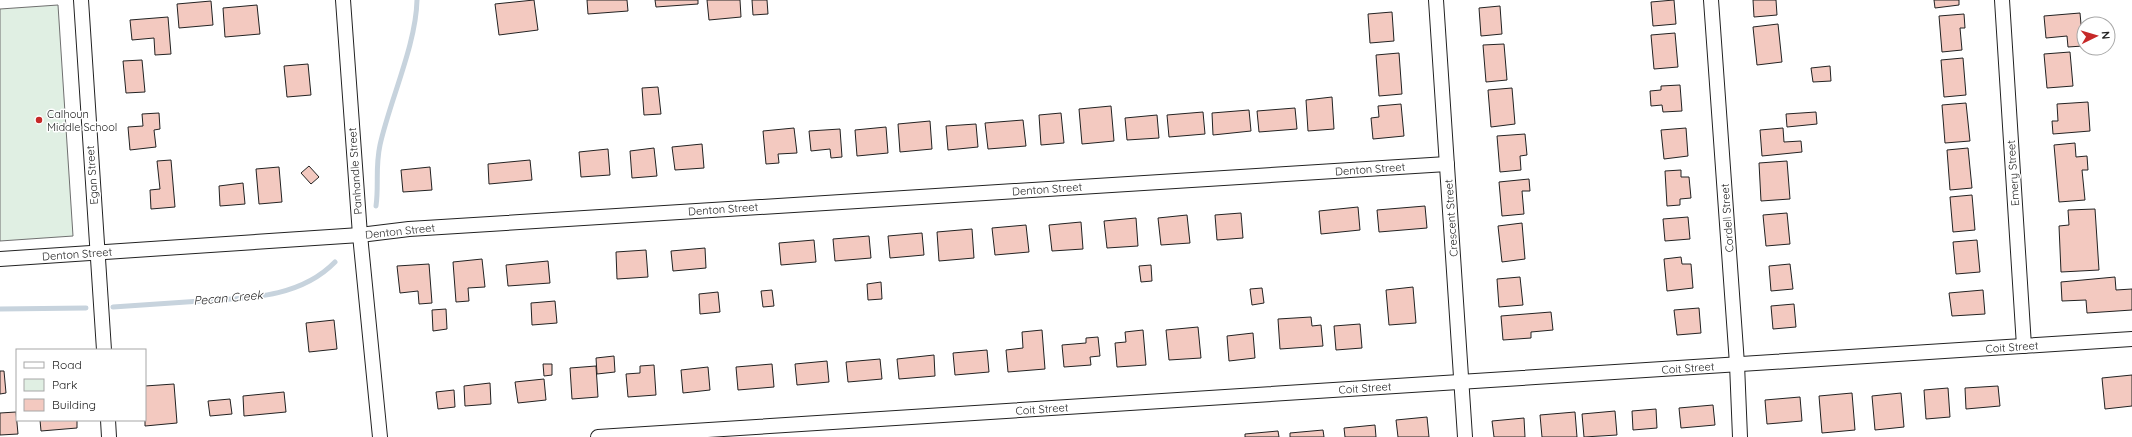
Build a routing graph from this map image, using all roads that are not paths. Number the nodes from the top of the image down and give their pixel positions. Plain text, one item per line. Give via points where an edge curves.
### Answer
1 (81, 0) edge
2 (343, 0) edge
3 (1436, 0) edge
4 (1711, 0) edge
5 (2002, 0) edge
6 (1447, 164) junction
7 (360, 235) junction
8 (97, 253) junction
9 (0, 259) edge
10 (2132, 339) edge
11 (2024, 346) junction
12 (104, 349) edge
13 (1737, 364) junction
14 (1461, 382) junction
15 (108, 421) edge
16 (109, 437) edge
17 (380, 437) edge
18 (598, 437) edge
19 (1465, 437) edge
20 (1740, 437) edge

1 - 8 street, Egan Street
2 - 7 street, Panhandle Street
3 - 6 street, Crescent Street
4 - 13 street, Cordell Street
5 - 11 street, Emery Street
6 - 7 street, Denton Street via 409,229
6 - 14 street, Crescent Street
7 - 8 street, Denton Street
7 - 17 street, Panhandle Street
8 - 9 street, Denton Street
8 - 12 street, Egan Street
10 - 11 street, Coit Street
11 - 13 street, Coit Street
13 - 14 street, Coit Street
13 - 20 street, Cordell Street
14 - 18 street, Coit Street
14 - 19 street, Crescent Street
15 - 16 street

